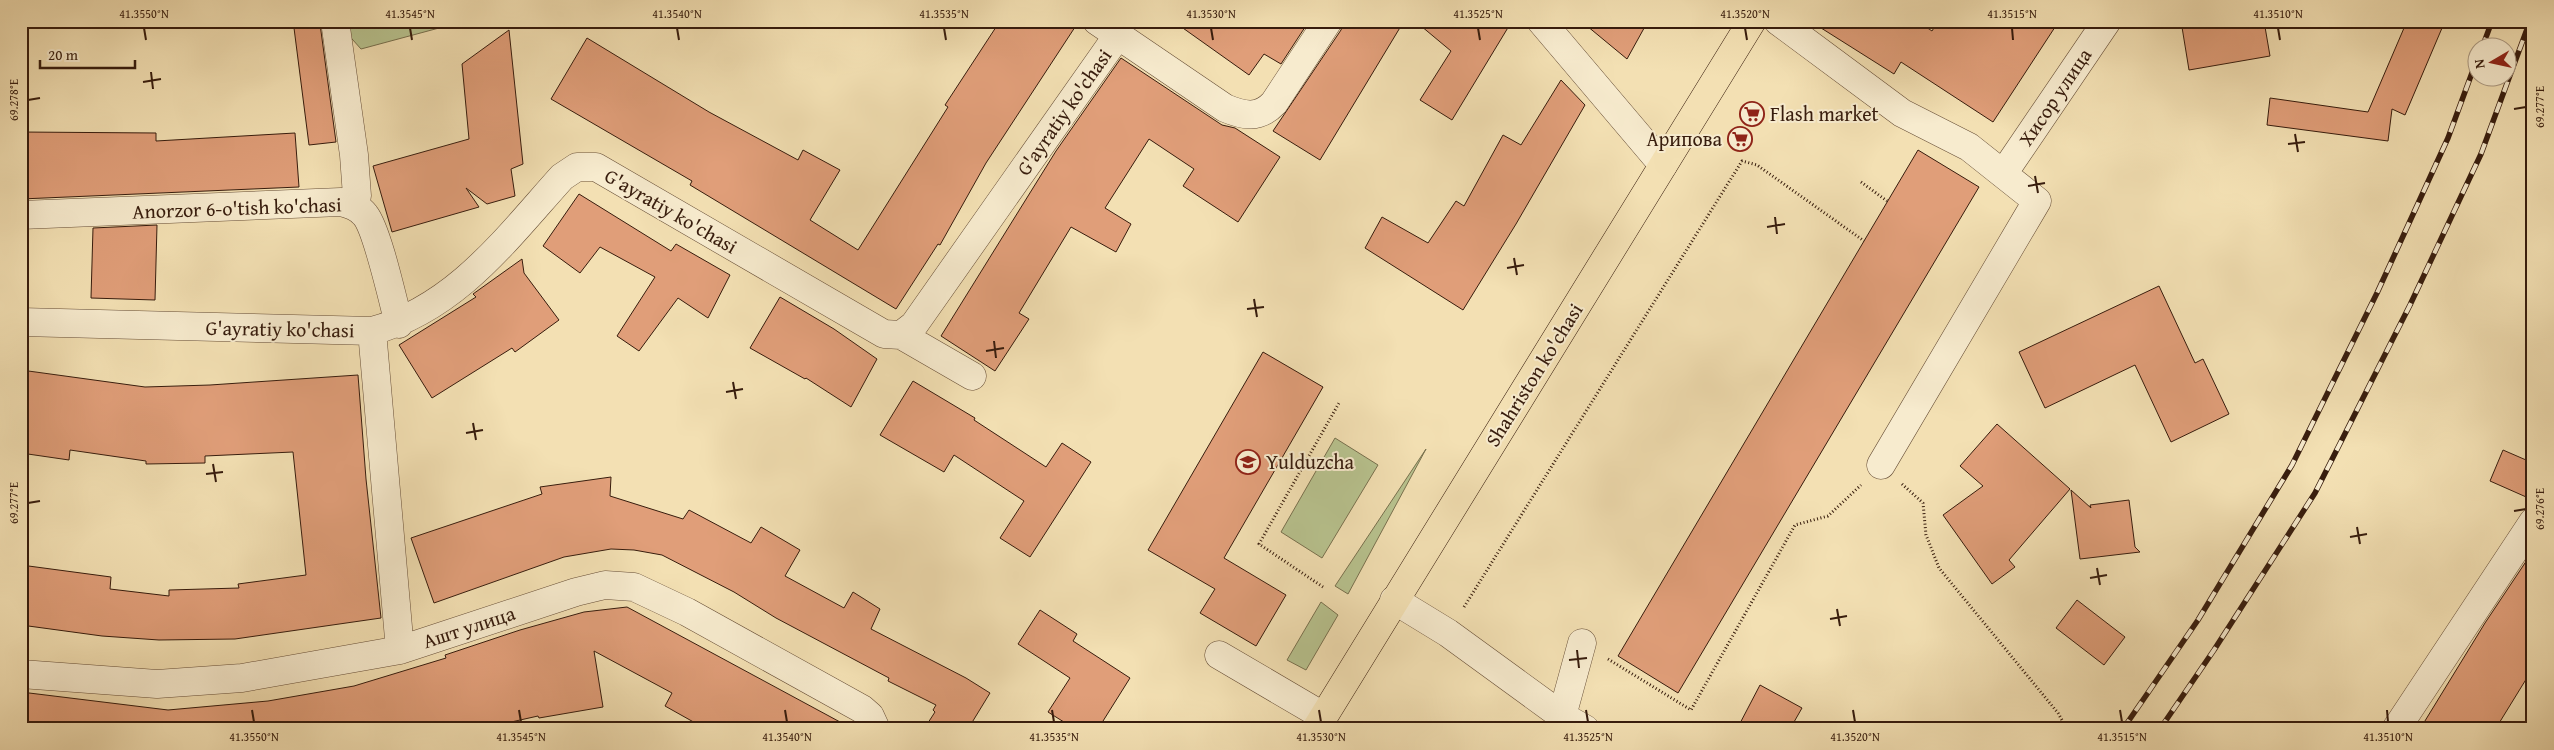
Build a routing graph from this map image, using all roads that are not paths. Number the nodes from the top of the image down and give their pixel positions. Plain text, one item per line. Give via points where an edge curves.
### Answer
1 (335, 21) edge
2 (1328, 21) edge
3 (1541, 21) edge
4 (1752, 21) edge
5 (1778, 21) edge
6 (2107, 21) edge
7 (1108, 28) edge
8 (1663, 166) junction
9 (2003, 174) junction
10 (352, 204) junction
11 (21, 216) edge
12 (21, 322) edge
13 (399, 324) junction
14 (372, 331) junction
15 (901, 335) junction
16 (972, 376) dead end
17 (1881, 465) road end
18 (2533, 522) edge
19 (1394, 600) junction
20 (1582, 643) road end
21 (400, 650) junction
22 (1219, 655) dead end
23 (21, 674) edge
24 (1320, 722) edge
25 (1573, 723) edge
26 (876, 728) edge
27 (2396, 729) edge

1 - 10 street via 354,155 356,196
2 - 7 street via 1274,103 1255,115 1242,115 1226,108
3 - 8 street
4 - 8 main road, Shahriston ko'chasi
5 - 9 street via 1902,114 1969,147
6 - 9 street, Хисор улица
7 - 15 street, G'ayratiy ko'chasi via 914,325
8 - 19 main road, Shahriston ko'chasi
9 - 17 street via 2037,201
10 - 11 street, Anorzor 6-o'tish ko'chasi
10 - 13 street, Anorzor 6-o'tish ko'chasi via 366,215 373,230
12 - 14 street, G'ayratiy ko'chasi
13 - 14 street, G'ayratiy ko'chasi
13 - 15 street, G'ayratiy ko'chasi via 477,272 562,177 577,167 596,167 884,334
14 - 21 street
15 - 16 street
18 - 27 street
19 - 24 main road, Shahriston ko'chasi
19 - 25 street via 1448,633
20 - 25 street
21 - 23 street, Ашт улица via 242,678 157,684
21 - 26 street, Ашт улица via 576,592 605,585 634,588 687,612 862,708
22 - 24 street

